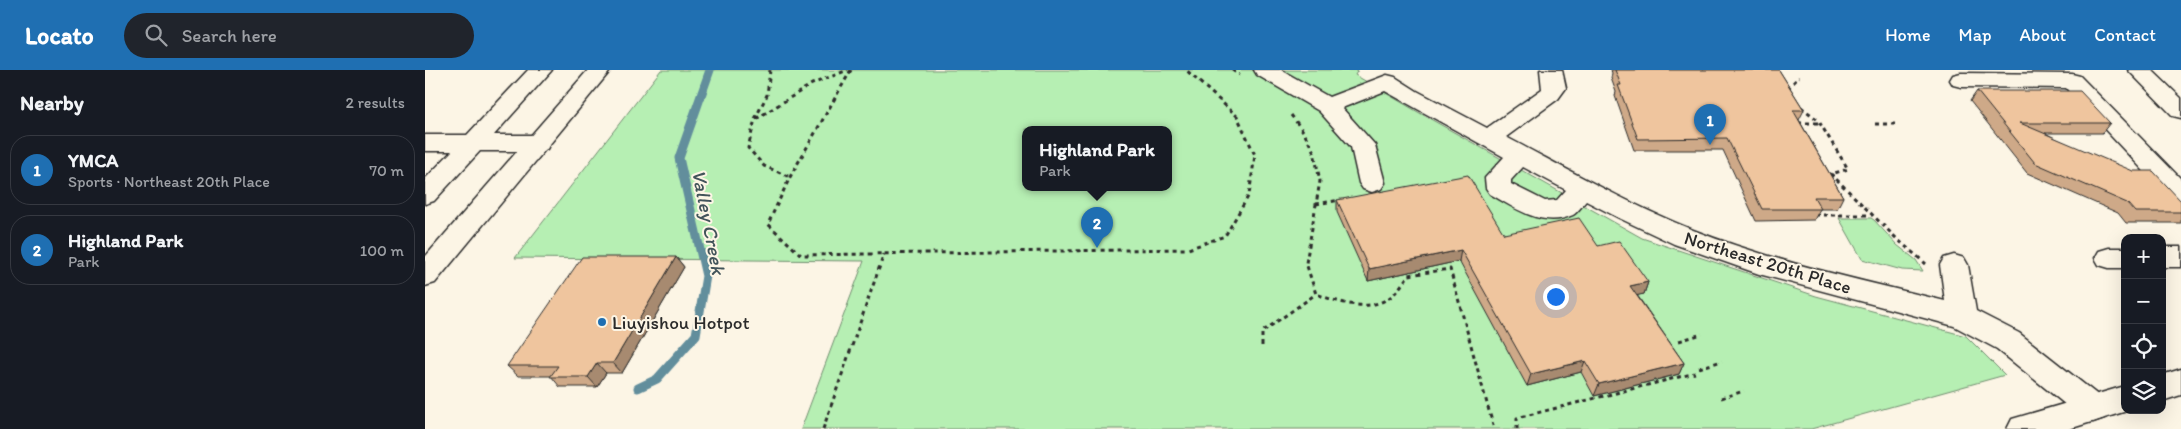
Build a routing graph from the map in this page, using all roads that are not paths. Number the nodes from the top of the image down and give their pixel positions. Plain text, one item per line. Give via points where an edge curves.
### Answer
1 (541, 70) edge
2 (600, 70) edge
3 (1551, 70) edge
4 (2139, 70) edge
5 (1257, 75) edge
6 (1387, 76) edge
7 (1961, 80) dead end
8 (1327, 106) junction
9 (2181, 111) edge
10 (1489, 138) junction
11 (425, 143) edge
12 (474, 143) junction
13 (539, 143) junction
14 (1521, 154) junction
15 (1372, 183) dead end
16 (1583, 188) junction
17 (425, 195) edge
18 (2181, 195) edge
19 (2181, 257) edge
20 (2166, 258) edge
21 (1941, 266) road end
22 (425, 276) edge
23 (1962, 317) junction
24 (2181, 382) edge
25 (2166, 387) edge
26 (2121, 400) edge
27 (2093, 409) junction
28 (2023, 429) edge

1 - 12 street
2 - 13 street
3 - 10 street via 1554,88 1550,94
4 - 9 street
5 - 8 street
6 - 8 street
6 - 10 street, Northeast 20th Place
7 - 18 street via 2073,81
8 - 15 street via 1363,145
10 - 14 street, Northeast 20th Place
11 - 12 street
12 - 13 street
12 - 17 street
13 - 22 street
14 - 16 street, Northeast 20th Place
14 - 16 street via 1498,178 1499,188 1542,211 1565,208
16 - 23 street, Northeast 20th Place via 1684,238 1769,267
19 - 20 street
21 - 23 street
23 - 27 street, Northeast 20th Place via 2008,341
24 - 25 street
26 - 27 street
27 - 28 street

